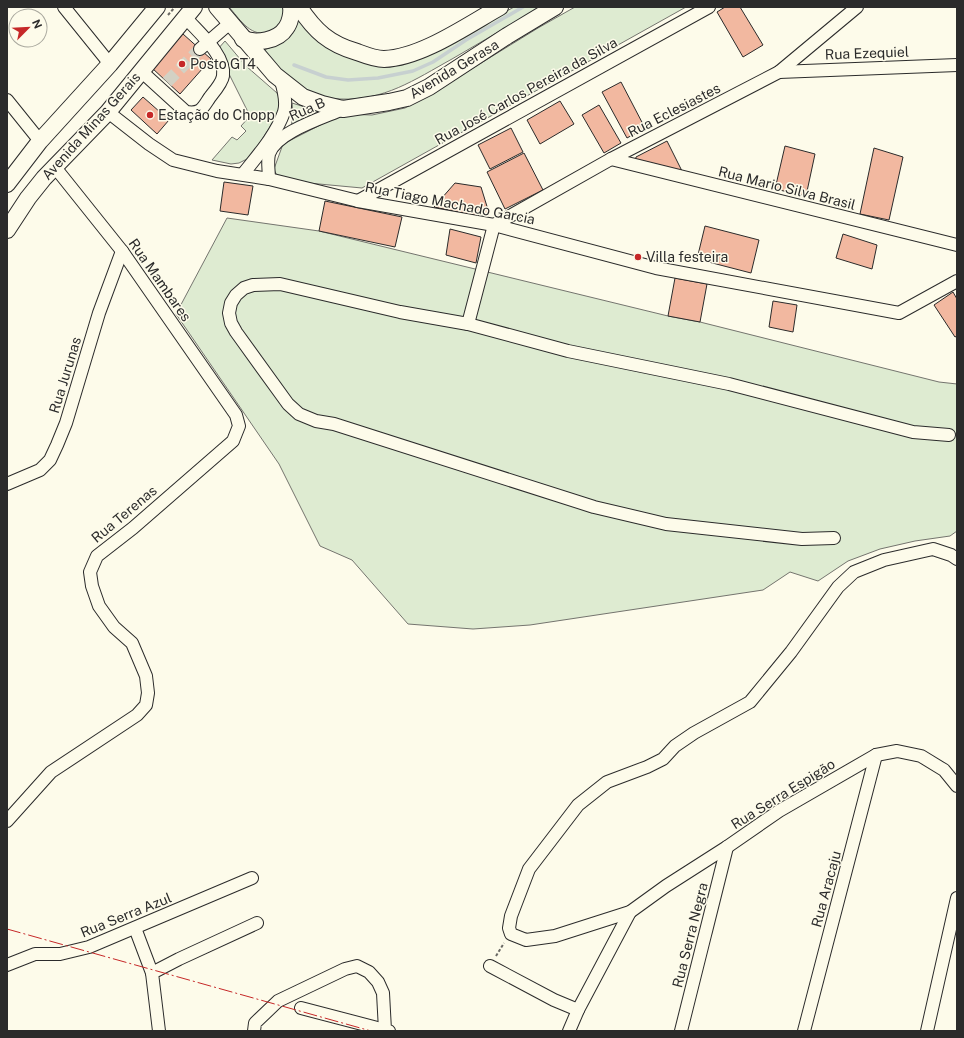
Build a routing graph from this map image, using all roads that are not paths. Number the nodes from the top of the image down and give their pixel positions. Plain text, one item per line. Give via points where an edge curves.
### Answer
1 (64, 7) edge
2 (157, 7) edge
3 (217, 7) edge
4 (291, 7) edge
5 (299, 7) edge
6 (500, 7) edge
7 (556, 7) edge
8 (709, 7) edge
9 (857, 7) edge
10 (190, 13) edge
11 (230, 23) junction
12 (243, 39) junction
13 (204, 46) junction
14 (957, 54) edge
15 (110, 64) junction
16 (944, 65) junction
17 (957, 65) edge
18 (141, 72) junction
19 (779, 72) junction
20 (281, 81) junction
21 (7, 100) edge
22 (343, 109) junction
23 (108, 112) junction
24 (40, 141) junction
25 (610, 159) junction
26 (54, 166) junction
27 (243, 174) junction
28 (269, 179) junction
29 (7, 184) edge
30 (358, 201) junction
31 (494, 225) junction
32 (7, 230) edge
33 (957, 245) edge
34 (122, 251) junction
35 (957, 281) edge
36 (468, 324) junction
37 (236, 415) joint
38 (949, 435) dead end
39 (7, 484) edge
40 (834, 538) dead end
41 (957, 559) edge
42 (876, 755) junction
43 (957, 786) edge
44 (7, 821) edge
45 (727, 847) junction
46 (252, 878) dead end
47 (957, 898) edge
48 (630, 912) junction
49 (257, 923) dead end
50 (135, 928) junction
51 (7, 966) edge
52 (490, 966) road end
53 (152, 973) junction
54 (301, 1008) dead end
55 (578, 1010) junction
56 (387, 1030) edge
57 (159, 1031) edge
58 (254, 1031) edge
59 (569, 1031) edge
60 (681, 1031) edge
61 (804, 1031) edge
62 (927, 1031) edge

1 - 15 street
2 - 15 main road, Avenida Minas Gerais
3 - 11 main road, Avenida Gerasa
4 - 12 main road via 287,28 282,33 265,41 251,42
5 - 6 main road via 311,24 329,40 347,49 382,59 428,46
7 - 22 main road, Avenida Gerasa via 429,87 407,98
8 - 30 street, Rua José Carlos Pereira da Silva
9 - 19 street, Rua Eclesiastes
10 - 13 street
10 - 18 main road, Avenida Minas Gerais
11 - 12 main road, Avenida Gerasa
11 - 13 street
12 - 20 main road, Avenida Gerasa
13 - 18 street via 217,53 223,78 201,111 186,112 164,85
14 - 16 street
15 - 24 main road, Avenida Minas Gerais
16 - 17 street, Rua Ezequiel
16 - 19 street, Rua Ezequiel
18 - 23 main road, Avenida Minas Gerais
19 - 25 street, Rua Eclesiastes
20 - 22 main road, Avenida Gerasa via 303,97
20 - 27 street, Rua B via 285,95 284,111 262,150
21 - 24 street
22 - 28 street, Rua B via 290,132 278,140 269,153
23 - 26 main road, Avenida Minas Gerais
23 - 27 street, Rua Tiago Machado Garcia via 173,160 217,171
24 - 29 main road, Avenida Minas Gerais
25 - 31 street, Rua Eclesiastes
25 - 33 street, Rua Mario Silva Brasil
26 - 32 main road, Avenida Minas Gerais via 28,198
26 - 34 street, Rua Mambares
27 - 28 street, Rua Tiago Machado Garcia
28 - 30 street, Rua Tiago Machado Garcia
30 - 31 street, Rua Tiago Machado Garcia
31 - 35 street, Rua Tiago Machado Garcia via 656,268 899,313
31 - 36 street
34 - 37 street, Rua Mambares
34 - 39 street, Rua Jurunas via 99,313 70,410 50,460 40,470
36 - 38 street via 568,351 729,384 912,432
36 - 40 street via 400,312 280,284 244,288 231,303 230,313 231,323 236,332 288,404 299,414 316,422 334,424 594,507 659,522 802,539
37 - 44 street, Rua Terenas via 239,426 233,441 97,556 90,572 99,606 114,627 132,642 141,662 148,693 146,705 137,715 50,772
41 - 48 street via 933,549 884,560 854,572 838,587 791,652 750,702 694,733 675,746 663,759 647,768 607,782 578,805 529,869 510,916 509,928 511,934 526,940 555,936
42 - 43 street, Rua Serra Espigão via 897,751 921,756 944,770
42 - 45 street, Rua Serra Espigão via 779,811
42 - 61 street, Rua Aracaju
45 - 48 street, Rua Serra Espigão
45 - 60 street, Rua Serra Negra
46 - 50 street, Rua Serra Azul
47 - 62 street
48 - 55 street
49 - 53 street
50 - 51 street, Rua Serra Azul via 89,947 60,954 35,954
50 - 53 street
52 - 55 street
53 - 57 street
54 - 56 street
55 - 59 street
56 - 58 street via 383,993 369,972 358,966 345,969 278,1001 256,1023

